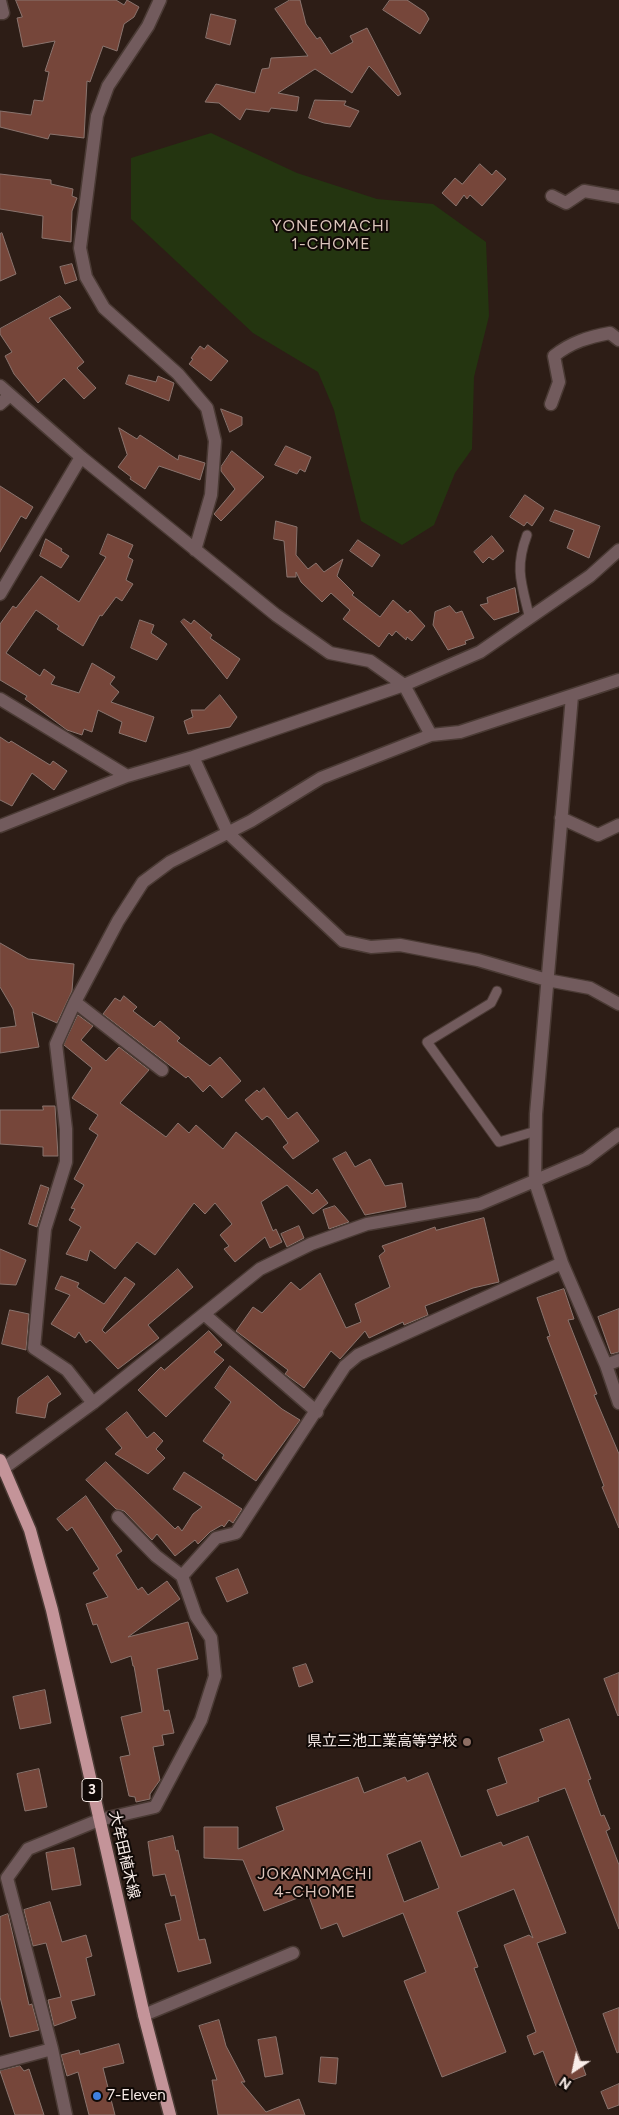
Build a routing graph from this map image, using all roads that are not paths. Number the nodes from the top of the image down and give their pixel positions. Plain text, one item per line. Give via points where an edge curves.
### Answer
1 (160, 0) edge
2 (0, 1) edge
3 (0, 13) edge
4 (552, 196) dead end
5 (619, 196) edge
6 (619, 340) edge
7 (3, 395) edge
8 (552, 404) dead end
9 (81, 457) junction
10 (527, 535) dead end
11 (195, 550) junction
12 (619, 550) edge
13 (0, 594) edge
14 (530, 619) junction
15 (619, 680) edge
16 (404, 685) junction
17 (572, 696) junction
18 (0, 699) edge
19 (431, 735) junction
20 (193, 758) junction
21 (127, 776) junction
22 (562, 818) junction
23 (619, 825) edge
24 (0, 826) edge
25 (228, 833) junction
26 (547, 980) junction
27 (497, 990) dead end
28 (75, 1002) junction
29 (619, 1004) edge
30 (162, 1070) dead end
31 (536, 1131) junction
32 (619, 1134) edge
33 (535, 1182) junction
34 (562, 1263) junction
35 (204, 1314) junction
36 (619, 1360) edge
37 (606, 1365) junction
38 (92, 1403) junction
39 (619, 1404) edge
40 (317, 1412) junction
41 (2, 1466) edge
42 (118, 1517) dead end
43 (182, 1576) junction
44 (99, 1820) junction
45 (293, 1953) dead end
46 (144, 2015) junction
47 (52, 2049) junction
48 (0, 2063) edge
49 (66, 2115) edge
50 (170, 2115) edge

1 - 11 street via 148,26 108,86 97,116 80,248 86,277 104,308 178,374 207,408 215,441 212,495
2 - 3 street via 3,13
4 - 5 street via 566,203 584,191
6 - 8 street via 610,333 589,337 567,345 554,356 559,382
7 - 9 street
9 - 11 street
9 - 13 street
10 - 14 lane via 520,553 520,573
11 - 16 street via 276,615 330,653 370,661
12 - 14 street via 590,576
14 - 16 street via 480,652
15 - 17 street
16 - 19 street
16 - 20 street
17 - 19 street via 460,732
17 - 22 street
18 - 21 street
19 - 25 street via 321,778
20 - 21 street
20 - 25 street
21 - 24 street
22 - 23 street via 598,835
22 - 26 street
25 - 26 street via 343,941 371,947 400,945 461,956
25 - 28 street via 170,862 144,882 118,921
26 - 29 street via 590,988
26 - 31 street
27 - 31 lane via 491,1002 427,1042 499,1142
28 - 30 street
28 - 38 street via 56,1044 66,1129 66,1162 45,1229 34,1348 67,1370
31 - 33 street
32 - 33 street via 586,1159
33 - 34 street
33 - 35 street via 480,1204 368,1224 310,1244 260,1269
34 - 37 street
34 - 40 street via 358,1355 345,1366
35 - 38 street
35 - 40 street
36 - 37 street
37 - 39 street
38 - 41 street
40 - 43 street via 236,1533 216,1538
41 - 44 main road, 大牟田植木線 / 3 via 30,1530 52,1610
42 - 43 street via 156,1556
43 - 44 street via 196,1616 211,1638 215,1676 200,1720 154,1807
44 - 46 main road, 大牟田植木線 / 3
44 - 47 street via 28,1849 7,1878
45 - 46 street
46 - 50 main road, 大牟田植木線 / 3
47 - 48 street
47 - 49 street

